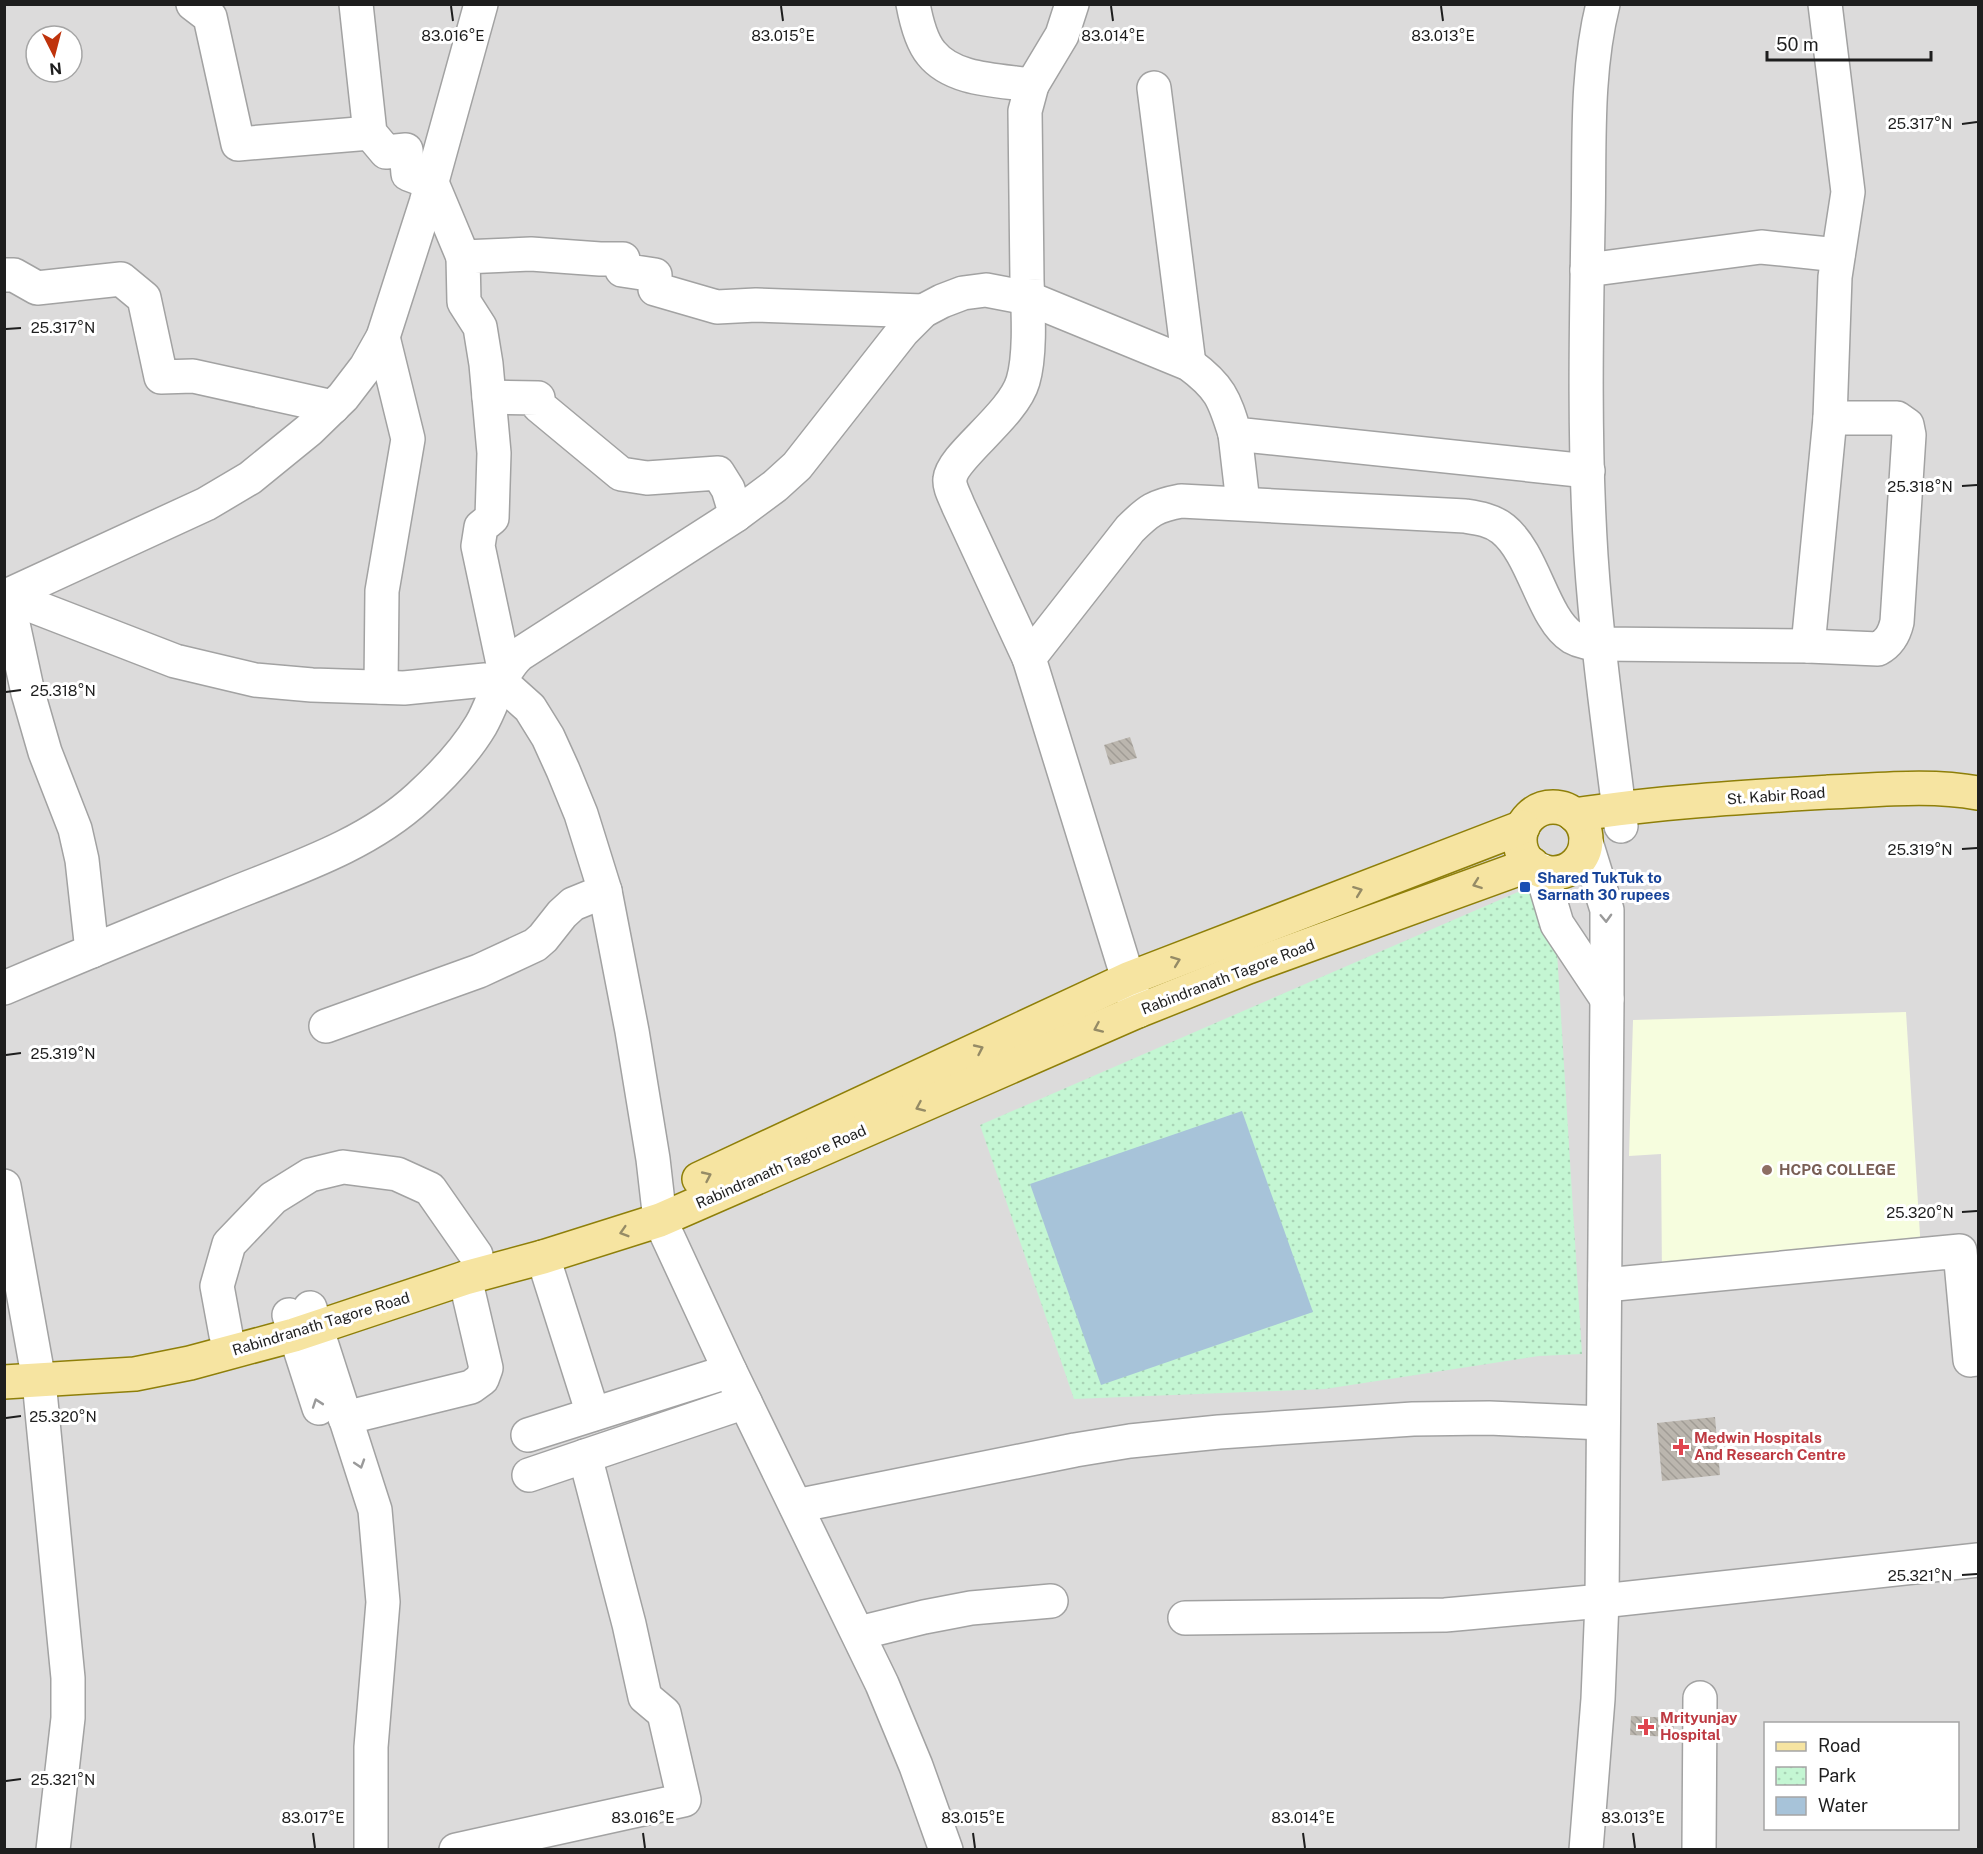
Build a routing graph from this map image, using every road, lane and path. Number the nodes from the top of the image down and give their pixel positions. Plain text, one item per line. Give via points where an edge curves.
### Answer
1 (194, 4) edge
2 (356, 4) edge
3 (481, 4) edge
4 (914, 4) edge
5 (1072, 4) edge
6 (1603, 4) edge
7 (1825, 4) edge
8 (1032, 85) junction
9 (1154, 88) dead end
10 (370, 133) junction
11 (432, 183) junction
12 (1838, 255) junction
13 (463, 257) junction
14 (1587, 270) junction
15 (4, 275) edge
16 (1028, 298) junction
17 (923, 311) junction
18 (383, 337) junction
19 (1189, 364) junction
20 (489, 397) junction
21 (333, 407) junction
22 (1830, 418) junction
23 (1235, 434) junction
24 (1588, 471) junction
25 (1243, 503) junction
26 (736, 515) junction
27 (6, 596) edge
28 (1599, 644) junction
29 (1808, 646) junction
30 (1029, 658) junction
31 (503, 677) junction
32 (381, 687) junction
33 (1978, 793) edge
34 (1978, 811) edge
35 (1620, 817) junction
36 (1523, 827) junction
37 (1582, 829) junction
38 (1536, 867) junction
39 (605, 891) junction
40 (92, 951) junction
41 (1128, 979) junction
42 (4, 988) edge
43 (1607, 999) junction
44 (1138, 1011) junction
45 (326, 1026) dead end
46 (4, 1186) edge
47 (659, 1209) junction
48 (543, 1257) junction
49 (471, 1267) junction
50 (1605, 1286) junction
51 (302, 1321) junction
52 (226, 1335) junction
53 (1978, 1359) edge
54 (26, 1369) edge
55 (730, 1371) junction
56 (4, 1382) edge
57 (745, 1402) junction
58 (593, 1414) junction
59 (345, 1418) junction
60 (1604, 1423) junction
61 (528, 1435) dead end
62 (585, 1456) junction
63 (529, 1475) dead end
64 (796, 1506) junction
65 (378, 1554) junction
66 (1978, 1560) edge
67 (1051, 1601) dead end
68 (1602, 1601) junction
69 (1185, 1618) dead end
70 (859, 1634) junction
71 (1700, 1698) dead end
72 (53, 1850) edge
73 (371, 1850) edge
74 (456, 1850) edge
75 (946, 1850) edge
76 (1586, 1850) edge
77 (1699, 1850) edge

1 - 10 street via 210,17 238,144
2 - 10 street
3 - 11 street
4 - 8 street via 929,51 941,64 963,74
5 - 8 street via 1062,34
6 - 14 street via 1591,82
7 - 12 street via 1848,192
8 - 16 street via 1025,111
9 - 19 street
10 - 11 street via 386,152 406,150 408,174
11 - 13 street
11 - 18 street
12 - 14 street via 1761,247
12 - 22 street
13 - 17 street via 531,254 623,259 622,270 655,275 655,289 717,307
13 - 20 street via 464,302 480,327
14 - 24 street
15 - 21 street via 14,274 37,288 121,279 144,298 161,377 193,375
16 - 17 street via 986,290 963,293
16 - 19 street
16 - 30 street via 1024,380 1016,399 960,461 950,479 958,505
17 - 26 street via 797,466
18 - 21 street via 366,367
18 - 32 street via 408,439 382,591
19 - 23 street via 1210,380 1226,404
20 - 26 street via 538,398 538,406 621,474 647,478 718,473
20 - 31 street via 494,453 492,518 481,527 478,546
21 - 27 street via 250,478 215,499
22 - 29 street
22 - 29 street via 1897,418 1907,425 1897,622 1887,644 1878,649
23 - 24 street
23 - 25 street
24 - 28 street
25 - 28 street via 1485,519 1503,529 1519,547 1559,624 1570,636
25 - 30 street via 1181,501 1147,512
26 - 31 street via 520,654
27 - 32 street via 175,661 255,680
27 - 40 street via 42,742 75,829
28 - 29 street
28 - 35 street
30 - 41 street
31 - 32 street
31 - 39 street via 548,737 581,814
31 - 40 street via 472,739 439,778 386,824 297,867
33 - 35 main road, St. Kabir Road via 1897,789 1766,796
34 - 35 main road, St. Kabir Road via 1894,807 1662,819
35 - 37 main road, St. Kabir Road
36 - 37 main road, Rabindranath Tagore Road via 1536,812 1556,807 1566,809
36 - 38 main road via 1521,848
41 -> 36 main road, Rabindranath Tagore Road
37 - 38 main road, Rabindranath Tagore Road via 1584,852 1579,861 1561,872
37 -> 43 street via 1607,910
38 - 43 street via 1557,924
38 -> 44 main road, Rabindranath Tagore Road via 1248,967
39 - 45 street via 573,904 535,945 479,972
39 - 47 street via 632,1030
40 - 42 street
41 - 44 street
47 -> 41 main road, Rabindranath Tagore Road
43 - 50 street
44 -> 47 main road, Rabindranath Tagore Road
46 - 54 street
47 -> 48 main road, Rabindranath Tagore Road
47 - 49 main road, Rabindranath Tagore Road
47 - 55 street
48 - 49 main road, Rabindranath Tagore Road
48 - 58 street
49 - 51 main road, Rabindranath Tagore Road
49 - 52 street via 429,1189 397,1174 343,1167 310,1176 273,1198 229,1244 217,1286
49 - 59 street via 486,1368 482,1379 471,1387
50 - 53 street via 1960,1251 1970,1360
50 - 60 street
51 - 52 main road, Rabindranath Tagore Road
51 - 54 main road, Rabindranath Tagore Road via 190,1364 146,1372
51 - 59 street
65 -> 51 street via 353,1513
52 - 54 main road, Rabindranath Tagore Road
54 - 56 main road, Rabindranath Tagore Road
54 - 72 street via 68,1678 68,1718
55 - 57 street
55 - 58 street
57 - 62 street
57 - 64 street
58 - 61 street
59 -> 65 street via 375,1510
60 - 64 street via 1413,1419 1130,1441
60 - 68 street
62 - 63 street
62 - 74 street via 645,1697 664,1713 684,1800
64 - 70 street
65 - 73 street via 383,1602 371,1747
66 - 68 street
67 - 70 street via 971,1608
68 - 69 street via 1444,1615
68 - 76 street
70 - 75 street via 916,1766
71 - 77 street

